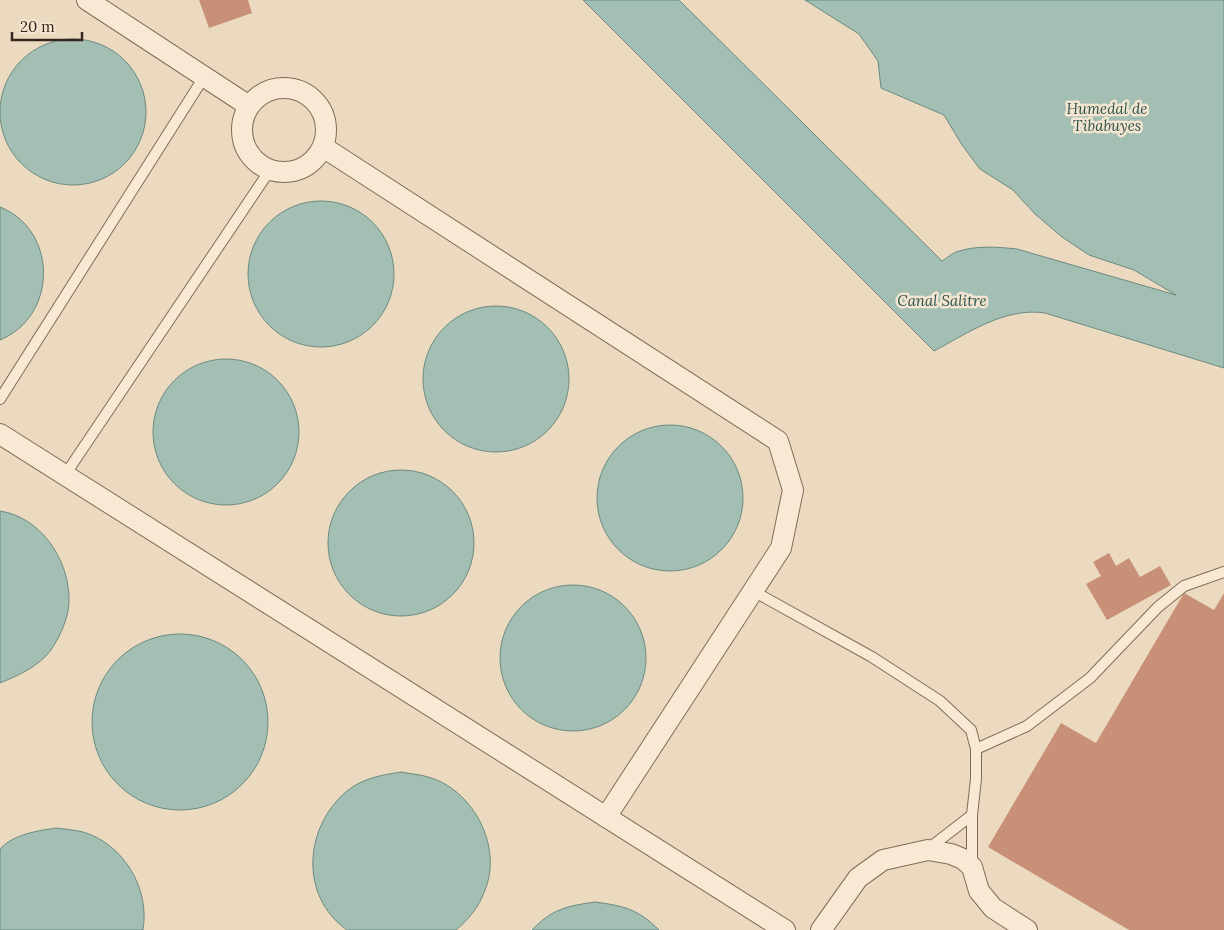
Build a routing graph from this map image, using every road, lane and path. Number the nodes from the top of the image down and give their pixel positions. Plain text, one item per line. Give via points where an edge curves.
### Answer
1 (87, 0) edge
2 (204, 76) junction
3 (249, 106) junction
4 (323, 147) junction
5 (270, 170) junction
6 (0, 399) edge
7 (0, 434) edge
8 (65, 475) junction
9 (1224, 572) edge
10 (753, 590) junction
11 (976, 749) junction
12 (972, 815) junction
13 (606, 817) junction
14 (928, 850) junction
15 (972, 867) junction
16 (785, 930) edge
17 (821, 930) edge
18 (1027, 930) edge

1 - 2 street
2 - 3 street
2 - 6 lane
3 - 4 street via 274,88 290,88 305,93 325,116 327,132
3 - 5 street via 242,120 242,135 247,150
4 - 5 street via 314,160 301,169 286,172
4 - 10 street via 778,441 793,490 780,548
5 - 8 lane
7 - 8 street
8 - 13 street
9 - 11 lane via 1184,586 1158,607 1090,678 1027,726
10 - 11 lane via 872,657 940,701 971,730
10 - 13 street
11 - 12 lane
12 - 14 lane
12 - 15 lane
13 - 16 street
14 - 15 street via 951,854
14 - 17 street via 883,860 858,878
15 - 18 street via 979,891 993,908

